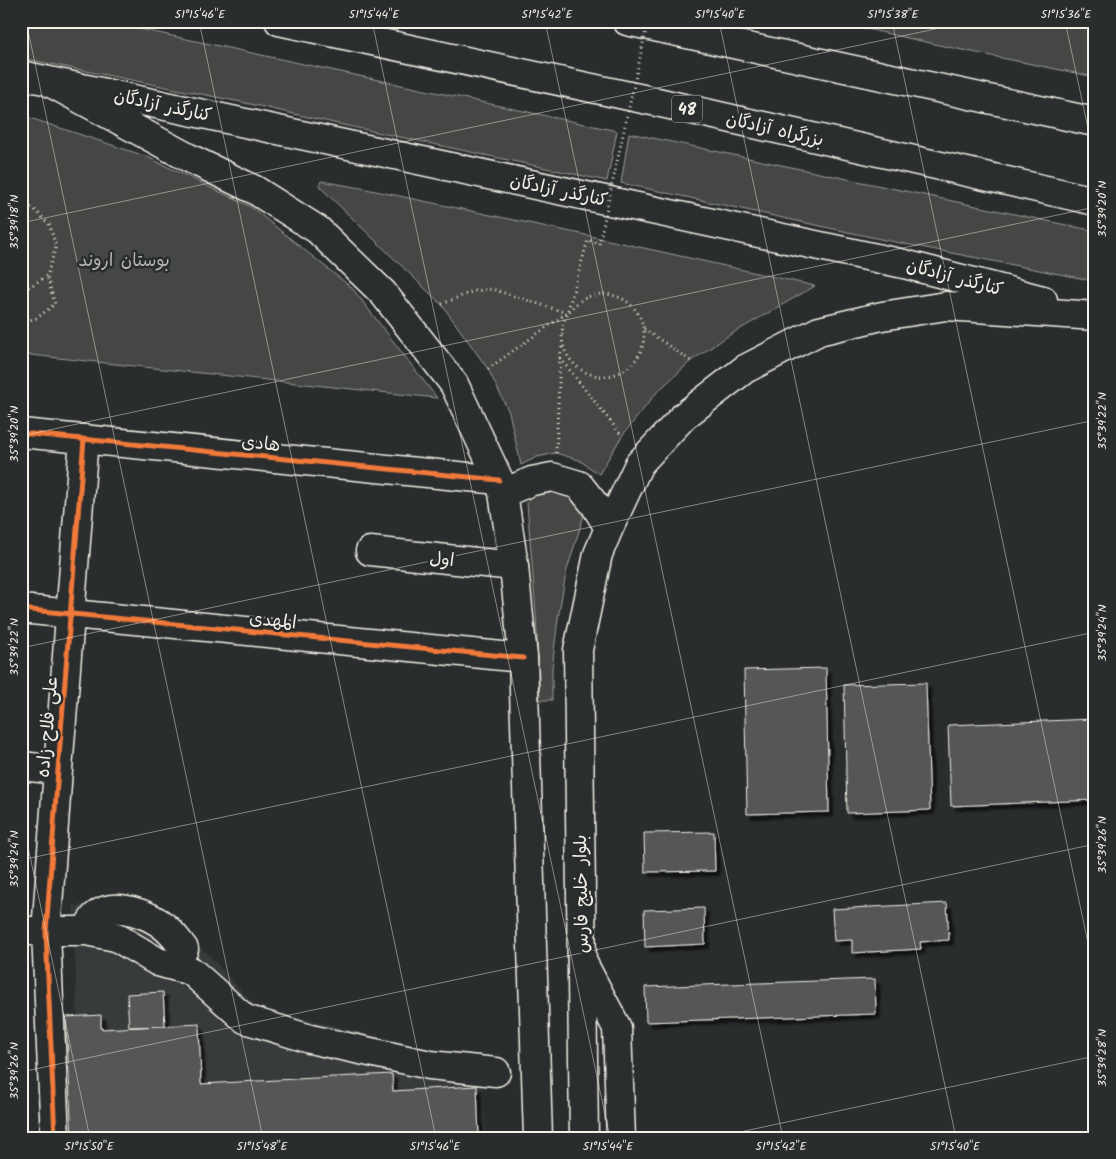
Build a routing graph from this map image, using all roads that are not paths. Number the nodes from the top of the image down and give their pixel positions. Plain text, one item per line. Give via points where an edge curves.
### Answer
1 (278, 21) edge
2 (627, 21) edge
3 (21, 75) edge
4 (50, 82) junction
5 (1095, 122) edge
6 (1095, 201) edge
7 (1095, 315) edge
8 (21, 433) edge
9 (84, 439) junction
10 (501, 487) junction
11 (608, 528) junction
12 (370, 551) dead end
13 (514, 566) junction
14 (21, 609) edge
15 (70, 614) junction
16 (523, 658) junction
17 (21, 766) edge
18 (58, 770) junction
19 (34, 931) edge
20 (86, 931) junction
21 (184, 948) dead end
22 (582, 961) junction
23 (496, 1072) dead end
24 (55, 1138) edge
25 (538, 1138) edge
26 (584, 1138) edge
27 (621, 1138) edge

1 - 6 main road, بزرگراه آزادگان / 48
2 - 5 main road
3 - 4 main road, کنارگذر آزادگان
4 - 7 main road, کنارگذر آزادگان via 904,264
4 - 10 main road via 255,190 318,230 383,293 454,384
7 - 11 main road, بلوار خلیج فارس via 946,306 882,316 819,331 745,369 684,416 639,464
8 - 9 main road, هادی
9 - 10 main road, هادی
9 - 15 main road, علی فلاح زاده
10 - 11 main road via 552,477 579,485 596,505
10 - 13 main road
11 - 22 main road, بلوار خلیج فارس via 598,554 578,650
12 - 13 main road, اول
13 - 16 main road
14 - 15 main road, المهدی
15 - 16 main road, المهدی
15 - 18 main road, علی فلاح زاده
16 - 25 main road
17 - 18 main road
18 - 19 main road, علی فلاح زاده
19 - 20 main road
19 - 24 main road, علی فلاح زاده
20 - 21 main road via 95,916 107,910 124,909 148,916 166,928
20 - 23 main road via 116,937 158,962 191,971 245,1019 310,1039 430,1065
22 - 26 main road, بلوار خلیج فارس
22 - 27 main road via 618,1028

